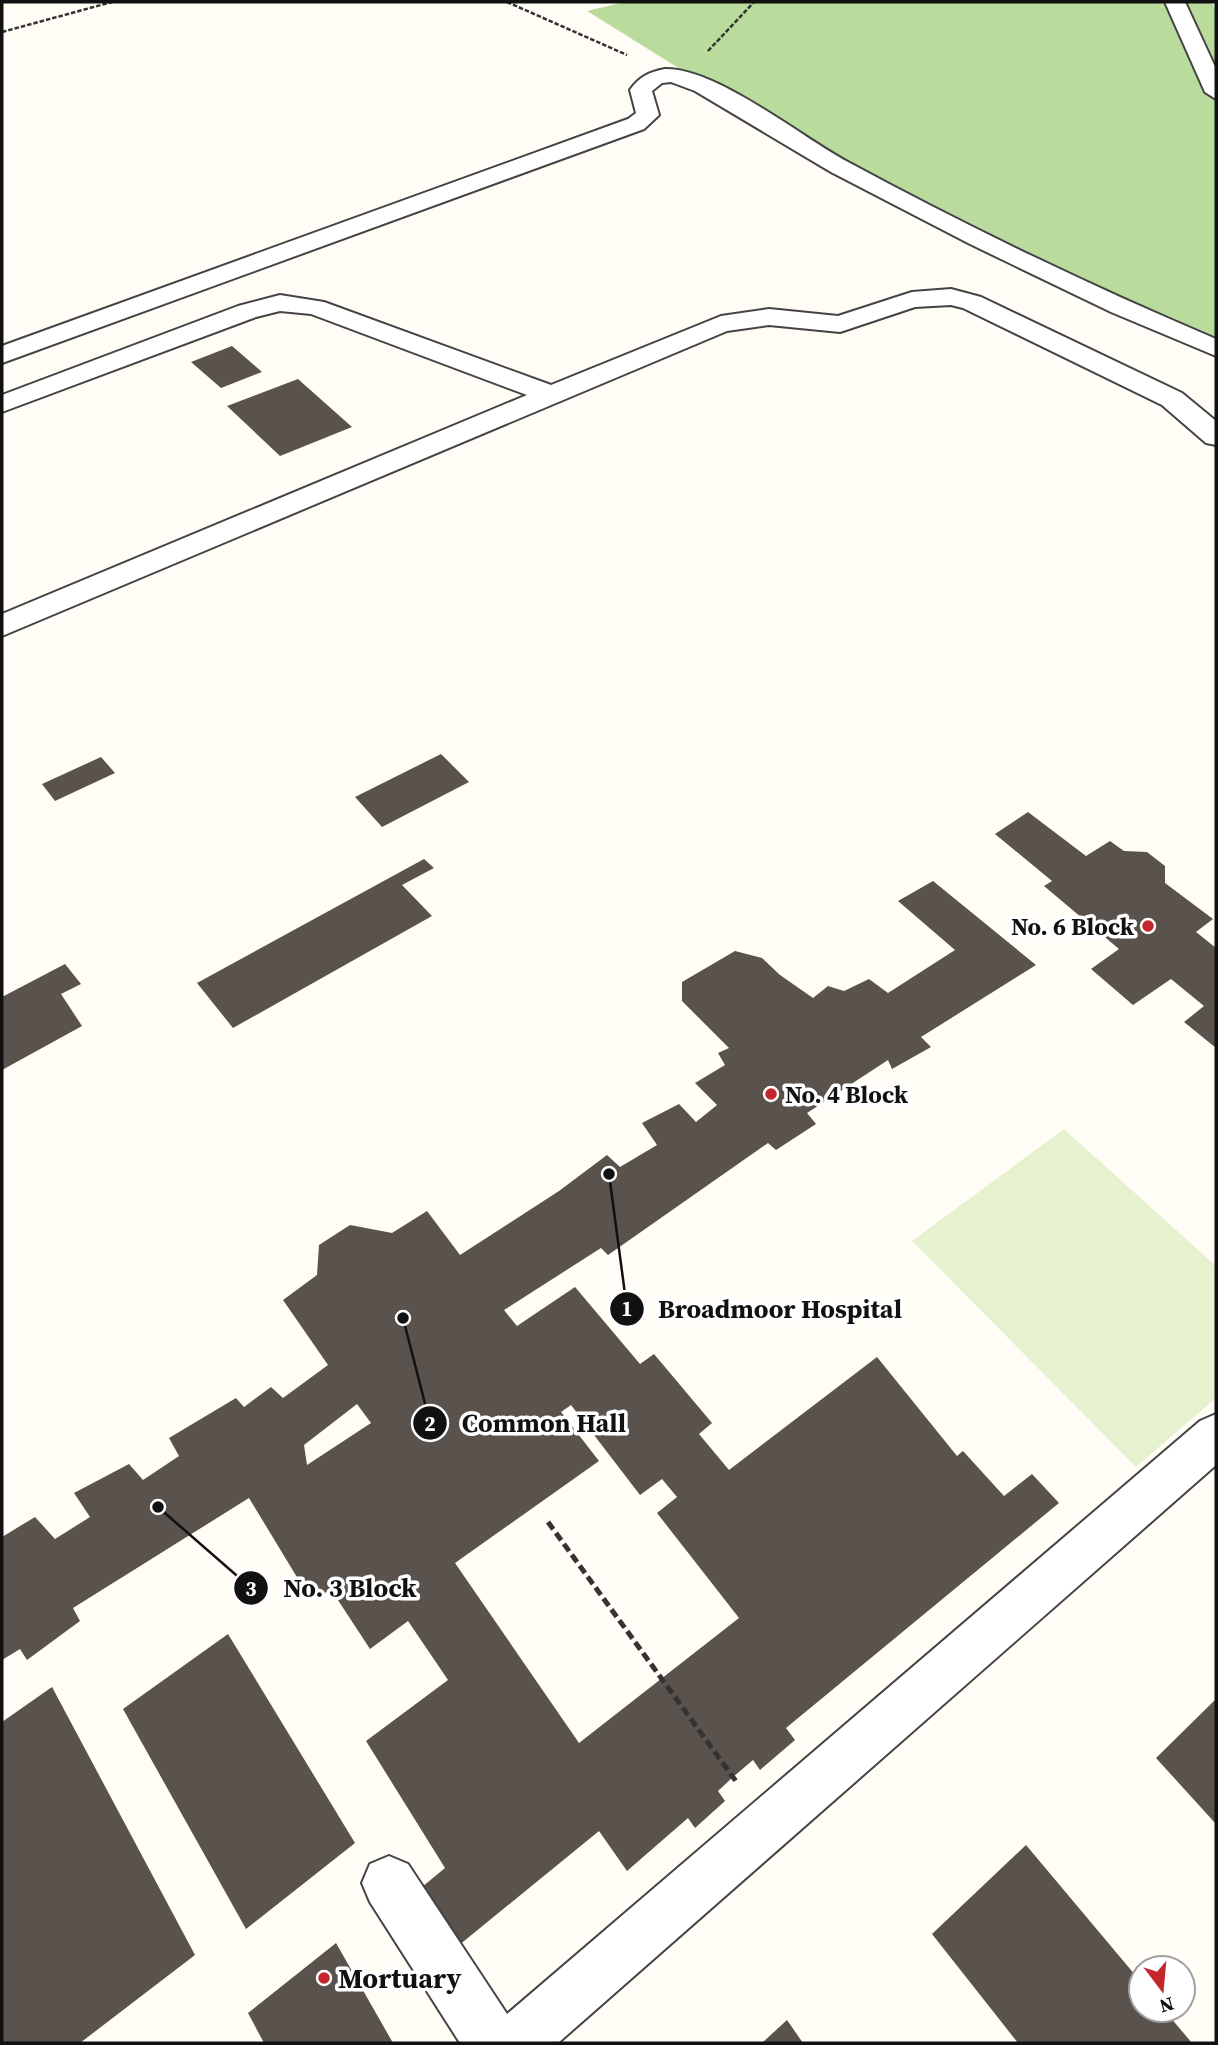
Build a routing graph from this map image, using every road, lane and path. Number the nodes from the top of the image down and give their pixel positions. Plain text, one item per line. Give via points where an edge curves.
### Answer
1 (111, 2) edge
2 (506, 2) edge
3 (754, 2) edge
4 (1175, 2) edge
5 (2, 32) edge
6 (682, 78) junction
7 (1216, 92) edge
8 (1216, 348) edge
9 (2, 355) edge
10 (552, 395) junction
11 (2, 404) edge
12 (1216, 437) edge
13 (2, 626) edge
14 (1216, 1436) edge
15 (548, 1522) dead end
16 (768, 1824) junction
17 (389, 1883) dead end
18 (493, 2043) edge
19 (516, 2043) edge

1 - 5 path
2 - 6 path
3 - 6 path
4 - 7 street
6 - 8 street via 836,165 1051,276
6 - 9 street via 663,75 649,79 640,90 648,115 636,124
10 - 11 street via 315,307 280,303 247,311
10 - 12 street via 738,320 769,317 840,324 912,300 951,297 972,302 1172,399
10 - 13 street
14 - 16 street
15 - 16 path
16 - 19 street
17 - 18 street

